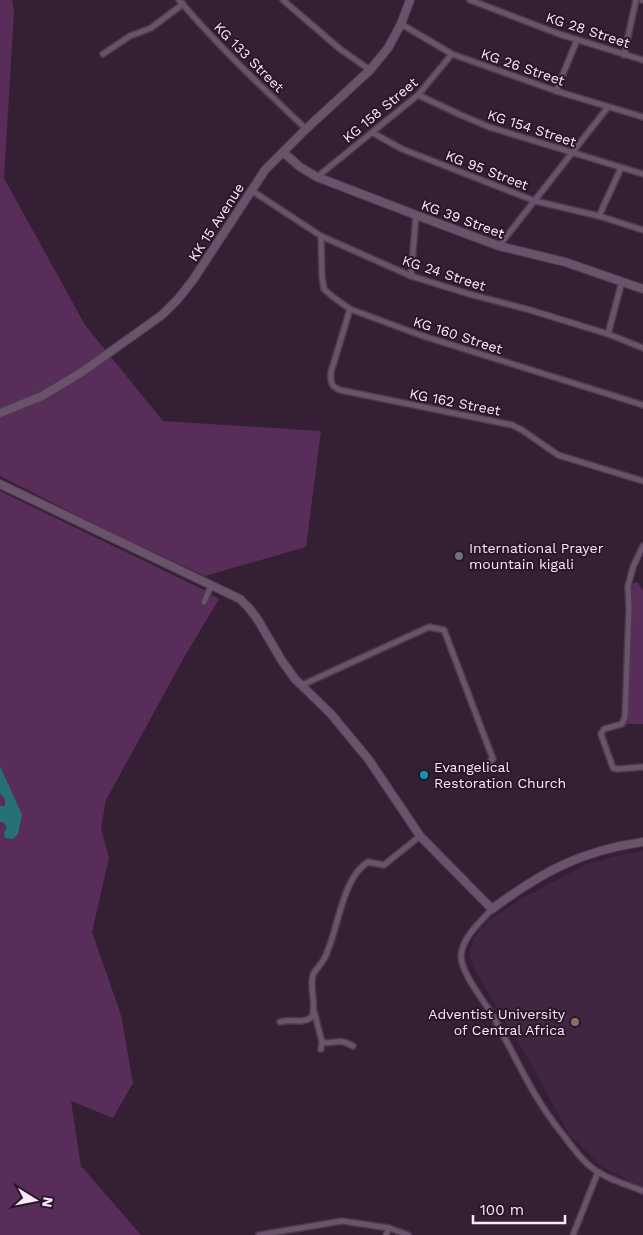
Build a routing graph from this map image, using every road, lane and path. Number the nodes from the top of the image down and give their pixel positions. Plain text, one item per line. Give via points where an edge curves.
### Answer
1 (283, 0) edge
2 (410, 0) edge
3 (470, 0) edge
4 (636, 0) edge
5 (181, 2) edge
6 (401, 24) junction
7 (577, 40) junction
8 (103, 54) dead end
9 (452, 54) junction
10 (624, 55) junction
11 (643, 60) edge
12 (370, 70) junction
13 (556, 91) junction
14 (418, 95) junction
15 (608, 107) junction
16 (643, 117) edge
17 (306, 129) junction
18 (373, 133) junction
19 (283, 152) junction
20 (572, 153) junction
21 (622, 168) junction
22 (643, 174) edge
23 (317, 177) junction
24 (251, 190) junction
25 (536, 201) junction
26 (416, 215) junction
27 (599, 216) junction
28 (643, 230) edge
29 (321, 236) junction
30 (499, 246) junction
31 (411, 276) junction
32 (622, 281) junction
33 (643, 289) edge
34 (350, 309) junction
35 (608, 334) junction
36 (643, 348) edge
37 (643, 405) edge
38 (0, 413) edge
39 (643, 481) edge
40 (0, 484) edge
41 (643, 546) edge
42 (211, 586) junction
43 (204, 602) dead end
44 (302, 685) junction
45 (643, 767) edge
46 (482, 768) dead end
47 (420, 836) junction
48 (643, 842) edge
49 (492, 909) junction
50 (314, 1011) junction
51 (308, 1020) junction
52 (280, 1022) dead end
53 (318, 1028) junction
54 (322, 1042) junction
55 (353, 1046) dead end
56 (321, 1049) dead end
57 (598, 1172) junction
58 (643, 1190) edge
59 (389, 1228) junction
60 (259, 1235) edge
61 (386, 1235) edge
62 (408, 1235) edge
63 (573, 1235) edge

1 - 12 street
2 - 6 street, KK 15 Avenue
3 - 7 street, KG 28 Street
4 - 10 street
5 - 8 street via 151,28 130,36
5 - 17 street, KG 133 Street
6 - 9 street, KG 26 Street
6 - 12 street, KK 15 Avenue via 388,48
7 - 10 street, KG 28 Street
7 - 13 street
9 - 13 street, KG 26 Street
9 - 14 street, KG 158 Street
10 - 11 street, KG 28 Street
12 - 17 street, KK 15 Avenue
13 - 15 street, KG 26 Street
14 - 18 street, KG 158 Street
14 - 20 street, KG 154 Street via 489,127
15 - 16 street, KG 26 Street
15 - 20 street
17 - 19 street, KK 15 Avenue
18 - 23 street, KG 158 Street
18 - 25 street, KG 95 Street via 402,149
19 - 23 street, KG 39 Street
19 - 24 street, KK 15 Avenue
20 - 21 street, KG 154 Street
20 - 25 street
21 - 22 street, KG 154 Street
21 - 27 street
23 - 26 street, KG 39 Street
24 - 29 street, KG 24 Street
24 - 38 street, KK 15 Avenue via 193,280 162,315 82,372 42,396
25 - 27 street, KG 95 Street
25 - 30 street
26 - 30 street, KG 39 Street
26 - 31 street
27 - 28 street, KG 95 Street
29 - 31 street, KG 24 Street
29 - 34 street, KG 160 Street via 324,289
30 - 32 street, KG 39 Street via 565,262
31 - 35 street, KG 24 Street
32 - 33 street, KG 39 Street
32 - 35 street
34 - 37 street, KG 160 Street via 420,336
34 - 39 street, KG 162 Street via 331,372 333,387 512,425 558,455
35 - 36 street, KG 24 Street
40 - 42 street
41 - 45 street via 628,586 625,717 622,724 604,729 601,734 613,768
42 - 43 street
42 - 44 street via 234,594 249,608 282,662
44 - 46 street via 430,627 444,630 493,759
44 - 47 street via 369,760
47 - 49 street
47 - 50 street via 384,865 368,862 356,874 324,960 314,975
48 - 49 street via 592,852 568,862 536,878
49 - 57 street via 467,938 461,954 462,963 546,1115 578,1155
50 - 51 street
50 - 53 street
51 - 52 street
51 - 53 street
53 - 54 street
54 - 55 street via 340,1041
54 - 56 street
57 - 58 street
57 - 63 street
59 - 60 street via 342,1221
59 - 61 street
59 - 62 street

